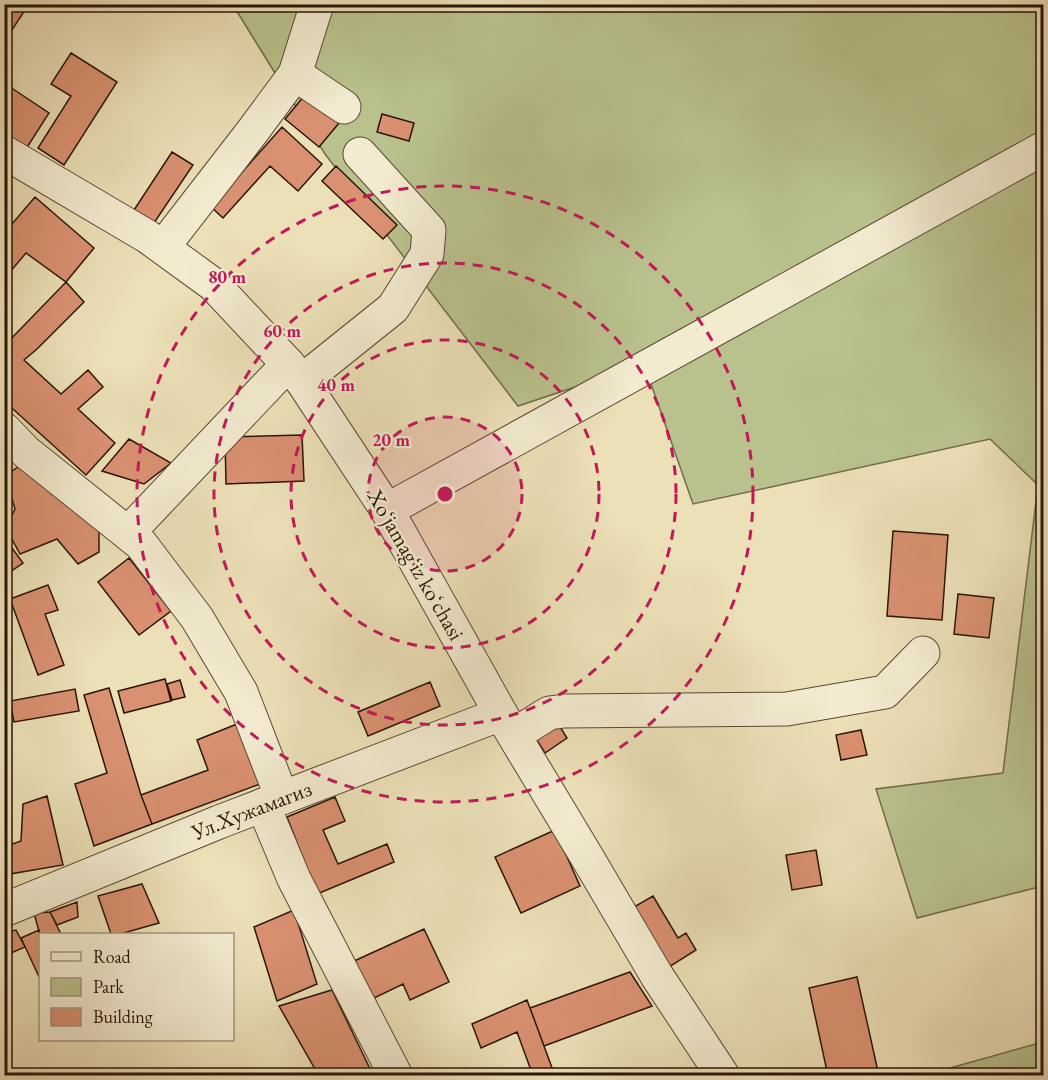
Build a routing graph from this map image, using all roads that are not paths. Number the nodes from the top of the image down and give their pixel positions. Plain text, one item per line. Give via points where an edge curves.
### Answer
1 (317, 4) edge
2 (295, 74) junction
3 (344, 107) dead end
4 (1044, 148) edge
5 (4, 152) edge
6 (360, 154) dead end
7 (163, 247) junction
8 (295, 373) junction
9 (4, 429) edge
10 (387, 510) junction
11 (128, 533) junction
12 (923, 653) dead end
13 (507, 724) junction
14 (272, 801) junction
15 (4, 910) edge
16 (396, 1076) edge
17 (723, 1076) edge

1 - 2 street
2 - 3 street
2 - 7 street
4 - 10 street
5 - 7 street, Xoʻjamagʻiz koʻchasi
6 - 8 street via 429,230 427,254 393,308
7 - 8 street, Xoʻjamagʻiz koʻchasi via 214,285
8 - 10 street, Xoʻjamagʻiz koʻchasi
8 - 11 street
9 - 11 street via 26,452
10 - 13 street, Xoʻjamagʻiz koʻchasi
11 - 14 street via 141,544 197,618 241,692
12 - 13 street, Ул.Хужамагиз via 885,692 787,709 564,711
13 - 14 street, Ул.Хужамагиз
13 - 17 street, Xoʻjamagʻiz koʻchasi via 657,976
14 - 15 street, Ул.Хужамагиз
14 - 16 street via 294,879

